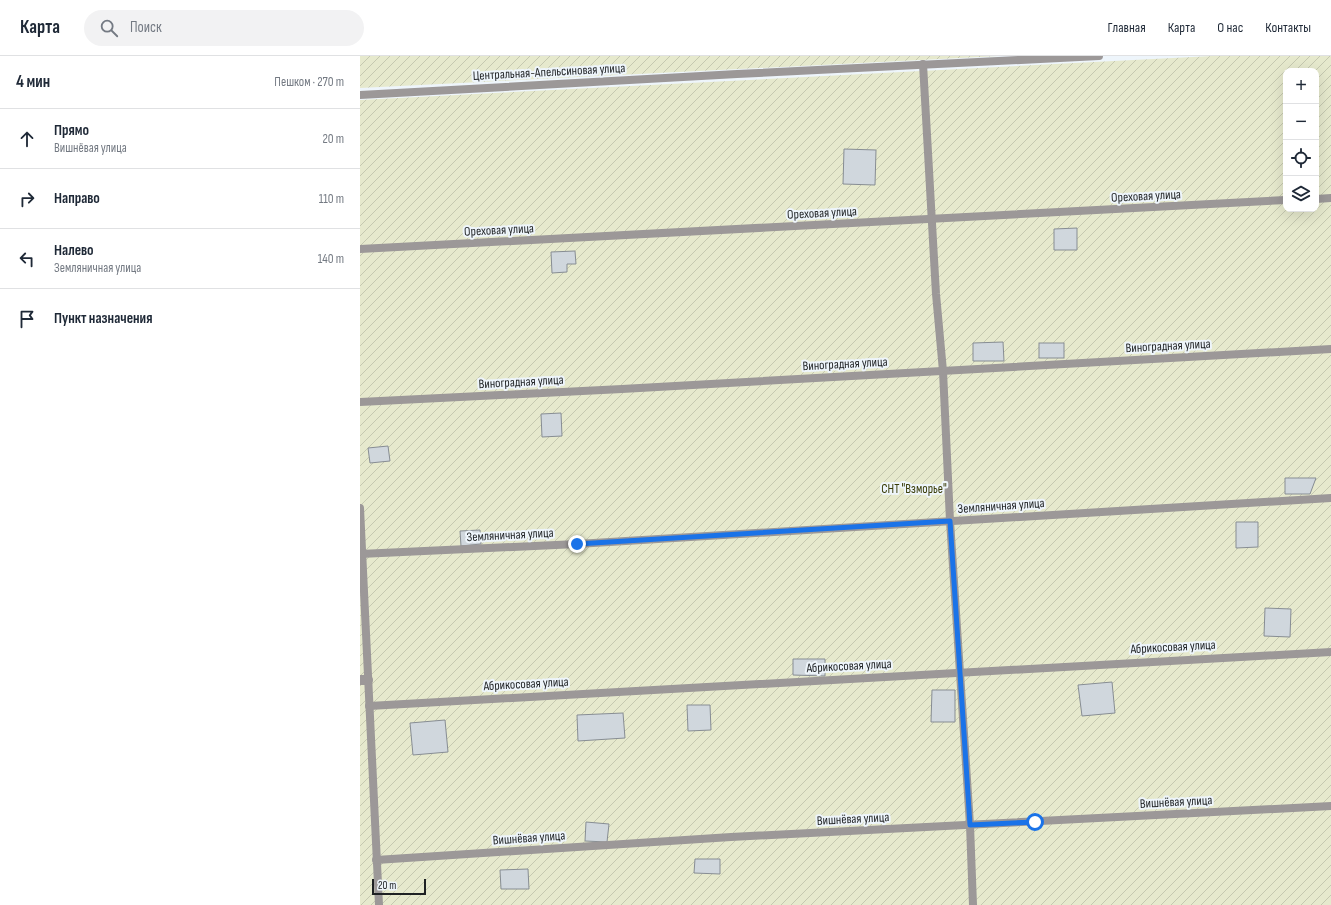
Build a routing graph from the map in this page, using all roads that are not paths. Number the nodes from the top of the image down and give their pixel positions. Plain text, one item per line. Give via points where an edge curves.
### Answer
1 (1099, 56) edge
2 (923, 64) junction
3 (360, 95) edge
4 (1319, 198) edge
5 (1331, 198) edge
6 (1283, 200) edge
7 (932, 219) junction
8 (360, 249) edge
9 (1331, 349) edge
10 (943, 371) junction
11 (360, 402) edge
12 (1331, 498) edge
13 (360, 508) edge
14 (950, 521) junction
15 (361, 554) edge
16 (1331, 652) edge
17 (961, 673) junction
18 (364, 680) edge
19 (369, 706) junction
20 (1331, 806) edge
21 (970, 825) junction
22 (376, 860) junction
23 (379, 905) edge
24 (973, 905) edge

1 - 2 lane, Центральная-Апельсиновая улица
2 - 3 lane, Центральная-Апельсиновая улица
2 - 7 lane
4 - 5 lane
6 - 7 lane, Ореховая улица
7 - 8 lane, Ореховая улица
7 - 10 lane
9 - 10 lane, Виноградная улица
10 - 11 lane, Виноградная улица
10 - 14 lane
12 - 14 lane, Земляничная улица
13 - 15 lane
14 - 15 lane, Земляничная улица via 577,544
14 - 17 lane
15 - 18 lane
16 - 17 lane, Абрикосовая улица
17 - 19 lane, Абрикосовая улица
17 - 21 lane
18 - 19 lane
19 - 22 lane
20 - 21 lane, Вишнёвая улица
21 - 22 lane, Вишнёвая улица
21 - 24 lane
22 - 23 lane

